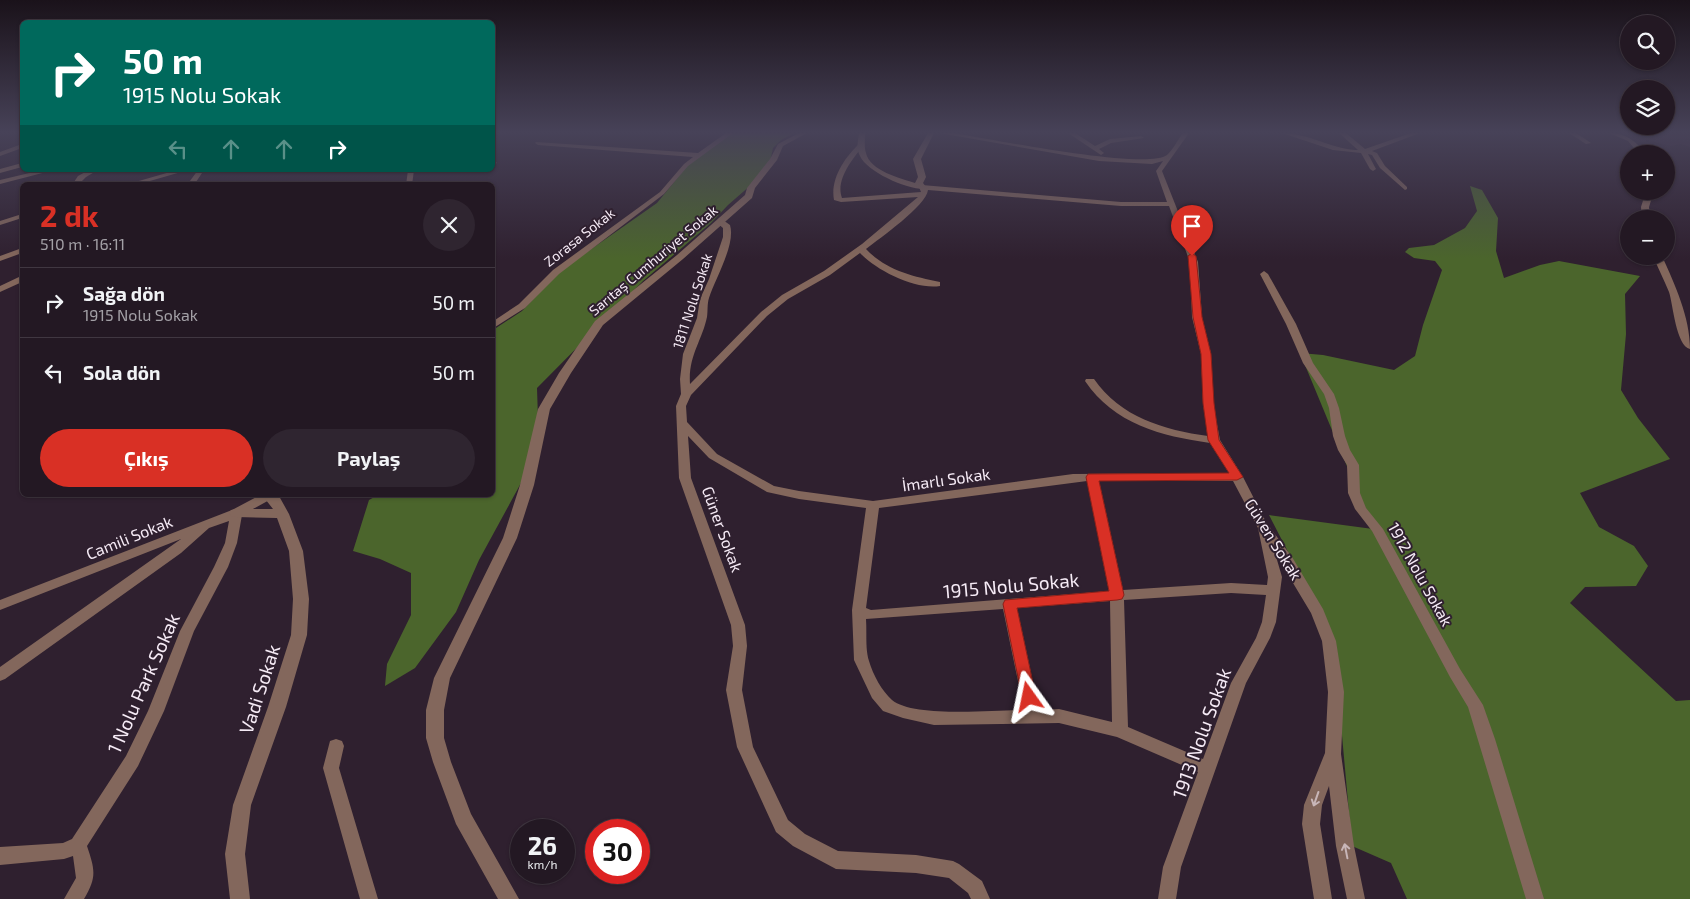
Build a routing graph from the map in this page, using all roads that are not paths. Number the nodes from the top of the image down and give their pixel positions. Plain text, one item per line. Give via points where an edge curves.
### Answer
1 (30, 175) edge
2 (167, 175) edge
3 (679, 175) edge
4 (761, 175) edge
5 (841, 175) edge
6 (888, 175) edge
7 (921, 175) edge
8 (1154, 175) edge
9 (1160, 175) edge
10 (1391, 175) edge
11 (0, 182) edge
12 (140, 182) edge
13 (1164, 186) junction
14 (1405, 188) dead end
15 (923, 190) junction
16 (1171, 204) junction
17 (20, 217) edge
18 (720, 222) junction
19 (0, 223) edge
20 (861, 248) junction
21 (20, 251) edge
22 (0, 259) edge
23 (1662, 265) edge
24 (1264, 274) dead end
25 (20, 280) edge
26 (937, 284) dead end
27 (0, 290) edge
28 (495, 324) edge
29 (1690, 346) edge
30 (1090, 381) dead end
31 (686, 394) junction
32 (683, 424) junction
33 (1214, 440) junction
34 (1092, 477) junction
35 (1237, 477) junction
36 (265, 497) edge
37 (272, 497) edge
38 (873, 505) junction
39 (236, 513) junction
40 (282, 514) junction
41 (208, 523) junction
42 (1261, 524) junction
43 (1273, 590) junction
44 (1117, 595) junction
45 (0, 604) edge
46 (1010, 604) junction
47 (859, 610) junction
48 (0, 675) edge
49 (1033, 716) junction
50 (1120, 731) junction
51 (336, 746) dead end
52 (1333, 754) junction
53 (1208, 769) junction
54 (78, 845) junction
55 (0, 856) edge
56 (73, 899) edge
57 (240, 899) edge
58 (369, 899) edge
59 (509, 899) edge
60 (981, 899) edge
61 (1168, 899) edge
62 (1323, 899) edge
63 (1356, 899) edge
64 (1535, 899) edge

1 - 11 street
2 - 12 street
3 - 28 street, Zorasa Sokak via 668,189 556,272 522,306
4 - 18 street, Sarıtaş Cumhuriyet Sokak via 749,196
5 - 15 street via 836,198 841,200 887,198
6 - 15 street
7 - 15 street via 919,183
8 - 13 street
9 - 13 street, Güven Sokak
10 - 14 street
13 - 16 street, Güven Sokak
15 - 16 street via 1121,204
15 - 20 street via 916,204
16 - 33 street, Güven Sokak via 1194,262 1197,317 1206,354 1208,403
17 - 19 street
18 - 31 street, 1811 Nolu Sokak via 727,227 727,237 688,354
18 - 59 street, Sarıtaş Cumhuriyet Sokak via 599,323 565,373 544,409 527,486 510,538 442,678 435,710 435,738 445,772 463,818
20 - 26 street via 879,267 915,282
20 - 31 street via 764,314
21 - 22 street
23 - 29 street
24 - 64 street, 1912 Nolu Sokak via 1308,363 1329,394 1341,443 1353,465 1354,493 1361,510 1377,529 1475,705
25 - 27 street
30 - 33 street via 1102,398 1123,413 1162,431
31 - 32 street, Güner Sokak via 681,406
32 - 38 street, İmarlı Sokak via 713,456 771,489
32 - 60 street, Güner Sokak via 685,478 738,625 740,646 734,690 745,747 782,826 799,840 836,860 916,864 953,870 975,887
33 - 35 street, Güven Sokak
34 - 35 street, İmarlı Sokak
34 - 38 street, İmarlı Sokak
34 - 44 street
35 - 42 street, Güven Sokak
36 - 39 street, Camili Sokak
37 - 40 street, Vadi Sokak
38 - 47 street
39 - 40 street
39 - 41 street, Camili Sokak
39 - 54 street, 1 Nolu Park Sokak via 231,543 222,567 187,631 156,711 132,761
40 - 57 street, Vadi Sokak via 296,551 301,599 299,635 242,804 235,854
41 - 45 street, Camili Sokak
41 - 48 street via 176,550
42 - 43 street, 1913 Nolu Sokak via 1275,577
42 - 52 street, Güven Sokak via 1318,613 1329,641 1336,692
43 - 44 street, 1915 Nolu Sokak via 1231,588
43 - 53 street, 1913 Nolu Sokak via 1269,622 1239,683
44 - 46 street, 1915 Nolu Sokak
44 - 50 street
46 - 47 street, 1915 Nolu Sokak via 877,615
46 - 49 street
47 - 49 street via 861,660 877,694 888,706 934,718
49 - 50 street via 1059,716
50 - 53 street
51 - 58 street via 331,768
52 -> 62 street, Güven Sokak via 1313,805 1311,824
63 -> 52 street, Güven Sokak via 1344,846
53 - 61 street, 1913 Nolu Sokak via 1172,867
54 - 55 street via 64,851
54 - 56 street via 85,880

